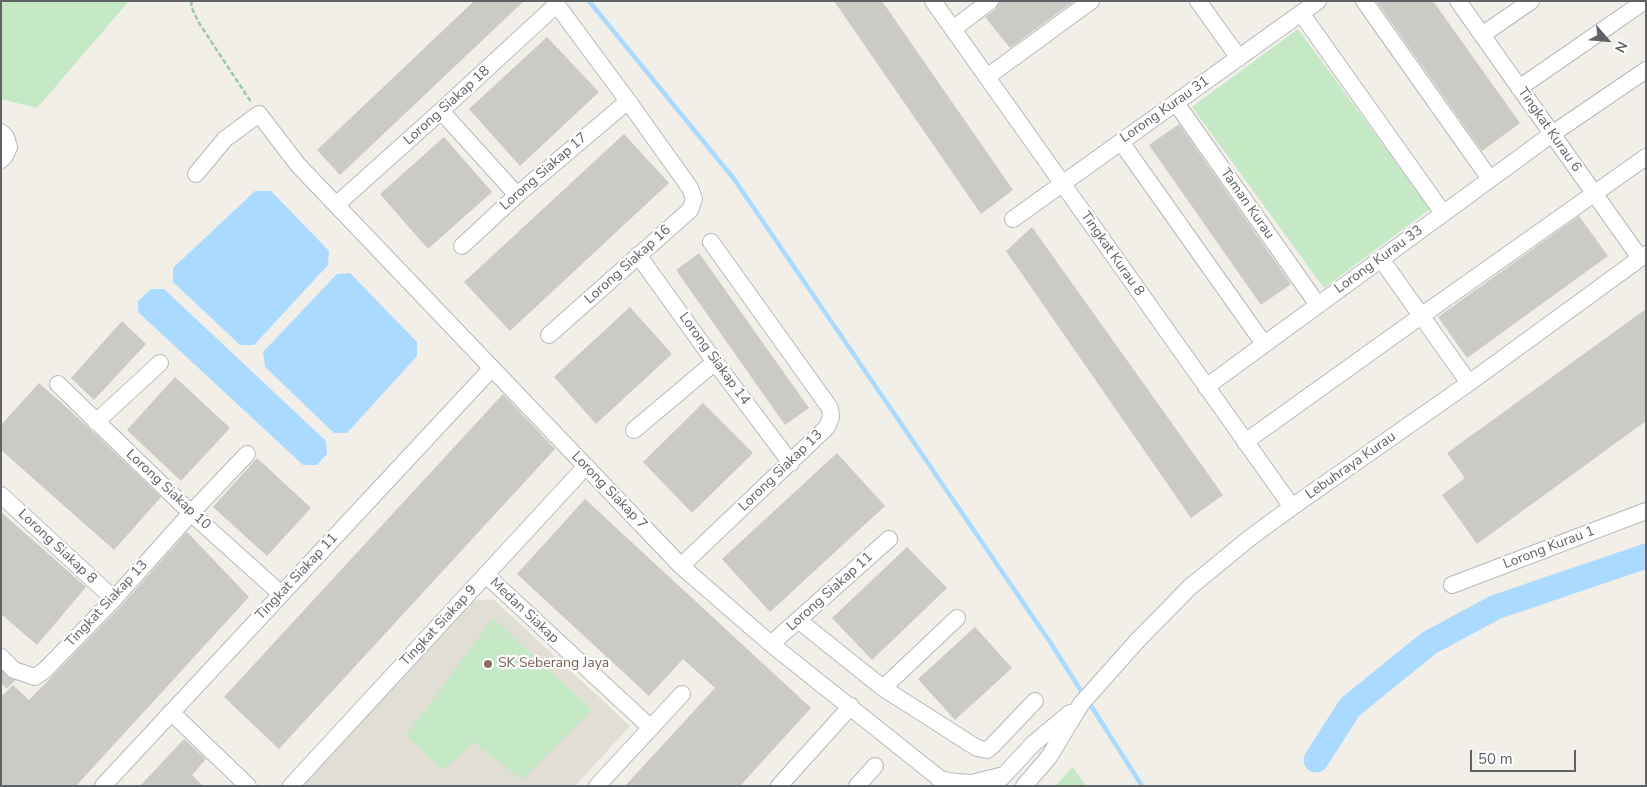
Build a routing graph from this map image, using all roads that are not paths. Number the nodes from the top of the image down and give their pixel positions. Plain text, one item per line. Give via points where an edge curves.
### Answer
1 (933, 1) edge
2 (990, 1) edge
3 (1091, 1) edge
4 (1198, 1) edge
5 (1318, 1) edge
6 (1364, 1) edge
7 (1458, 1) edge
8 (1531, 1) edge
9 (1645, 1) edge
10 (555, 3) edge
11 (1301, 14) junction
12 (953, 29) junction
13 (1482, 35) junction
14 (1239, 58) junction
15 (1646, 70) edge
16 (987, 77) junction
17 (1519, 88) junction
18 (628, 101) junction
19 (1176, 103) junction
20 (441, 111) junction
21 (1, 132) edge
22 (1552, 134) junction
23 (1121, 142) junction
24 (1646, 157) edge
25 (1, 160) edge
26 (196, 174) dead end
27 (1490, 179) junction
28 (1062, 184) junction
29 (1594, 193) junction
30 (517, 195) junction
31 (336, 205) junction
32 (1443, 214) junction
33 (1013, 219) dead end
34 (711, 242) dead end
35 (462, 246) dead end
36 (638, 255) junction
37 (1643, 256) edge
38 (1380, 259) junction
39 (1318, 305) junction
40 (1420, 316) junction
41 (549, 335) dead end
42 (1264, 344) junction
43 (715, 362) junction
44 (160, 363) dead end
45 (492, 368) junction
46 (1468, 383) junction
47 (58, 384) dead end
48 (1206, 387) junction
49 (96, 422) junction
50 (634, 430) dead end
51 (1245, 442) junction
52 (247, 454) dead end
53 (790, 463) junction
54 (586, 466) junction
55 (1, 495) edge
56 (1292, 507) junction
57 (1646, 511) edge
58 (191, 513) junction
59 (889, 539) dead end
60 (681, 566) junction
61 (486, 575) junction
62 (1452, 585) dead end
63 (281, 594) junction
64 (114, 599) junction
65 (957, 618) dead end
66 (798, 620) junction
67 (771, 644) junction
68 (1, 657) edge
69 (883, 688) junction
70 (682, 694) dead end
71 (1035, 701) dead end
72 (1080, 704) junction
73 (851, 706) junction
74 (171, 712) junction
75 (650, 728) junction
76 (875, 766) dead end
77 (999, 781) edge
78 (943, 784) edge
79 (103, 786) edge
80 (248, 786) edge
81 (291, 786) edge
82 (597, 786) edge
83 (780, 786) edge
84 (857, 786) edge
85 (1024, 786) edge

1 - 12 street, Tingkat Kurau 8
2 - 12 street
3 - 16 street
4 - 14 street
5 - 11 street, Lorong Kurau 31
6 - 27 street
7 - 13 street, Tingkat Kurau 6
8 - 13 street
9 - 17 street
10 - 18 street
10 - 20 street, Lorong Siakap 18
11 - 14 street, Lorong Kurau 31
11 - 32 street
12 - 16 street, Tingkat Kurau 8
13 - 17 street, Tingkat Kurau 6
14 - 19 street, Lorong Kurau 31
15 - 22 street, Lorong Kurau 33
16 - 28 street, Tingkat Kurau 8
17 - 22 street, Tingkat Kurau 6
18 - 30 street, Lorong Siakap 17
18 - 36 street, Lorong Siakap 16 via 690,188 694,199 690,210
19 - 23 street, Lorong Kurau 31
19 - 39 street, Taman Kurau
20 - 30 street
20 - 31 street, Lorong Siakap 18
21 - 25 street via 9,147
22 - 27 street, Lorong Kurau 33
22 - 29 street, Tingkat Kurau 6
23 - 28 street, Lorong Kurau 31
23 - 42 street
24 - 29 street
26 - 31 street, Lorong Siakap 7 via 225,139 259,114 298,165
27 - 32 street, Lorong Kurau 33
28 - 33 street, Lorong Kurau 31
28 - 48 street, Tingkat Kurau 8
29 - 37 street, Tingkat Kurau 6
29 - 40 street
30 - 35 street, Lorong Siakap 17
31 - 45 street, Lorong Siakap 7
32 - 38 street, Lorong Kurau 33
34 - 53 street, Lorong Siakap 13 via 830,408 827,427
36 - 41 street, Lorong Siakap 16
36 - 43 street, Lorong Siakap 14
37 - 46 street, Lebuhraya Kurau
38 - 39 street, Lorong Kurau 33
38 - 40 street
39 - 42 street, Lorong Kurau 33
40 - 46 street
40 - 51 street
42 - 48 street, Lorong Kurau 33
43 - 50 street
43 - 53 street, Lorong Siakap 14
44 - 49 street
45 - 54 street, Lorong Siakap 7
45 - 63 street, Tingkat Siakap 11
46 - 56 street, Lebuhraya Kurau
47 - 49 street, Lorong Siakap 10
48 - 51 street, Tingkat Kurau 8
49 - 58 street, Lorong Siakap 10
51 - 56 street, Tingkat Kurau 8
52 - 58 street, Tingkat Siakap 13
53 - 60 street, Lorong Siakap 13
54 - 60 street, Lorong Siakap 7
54 - 61 street, Tingkat Siakap 9
55 - 64 street, Lorong Siakap 8
56 - 72 street, Lebuhraya Kurau via 1190,587
57 - 62 street, Lorong Kurau 1
58 - 63 street, Lorong Siakap 10
58 - 64 street, Tingkat Siakap 13
59 - 66 street, Lorong Siakap 11
60 - 67 street, Lorong Siakap 7
61 - 75 street, Medan Siakap
61 - 81 street, Tingkat Siakap 9
63 - 74 street, Tingkat Siakap 11
64 - 68 street, Tingkat Siakap 13 via 35,677 14,670
65 - 69 street
66 - 67 street, Lorong Siakap 11
66 - 69 street
67 - 73 street, Lorong Siakap 7
69 - 71 street via 977,748 987,750
70 - 75 street
72 - 77 street, Lebuhraya Kurau via 1033,744
72 - 85 street, Lebuhraya Kurau via 1049,756
73 - 78 street, Lorong Siakap 7
73 - 83 street
74 - 79 street, Tingkat Siakap 11
74 - 80 street
75 - 82 street
76 - 84 street
77 - 78 street

